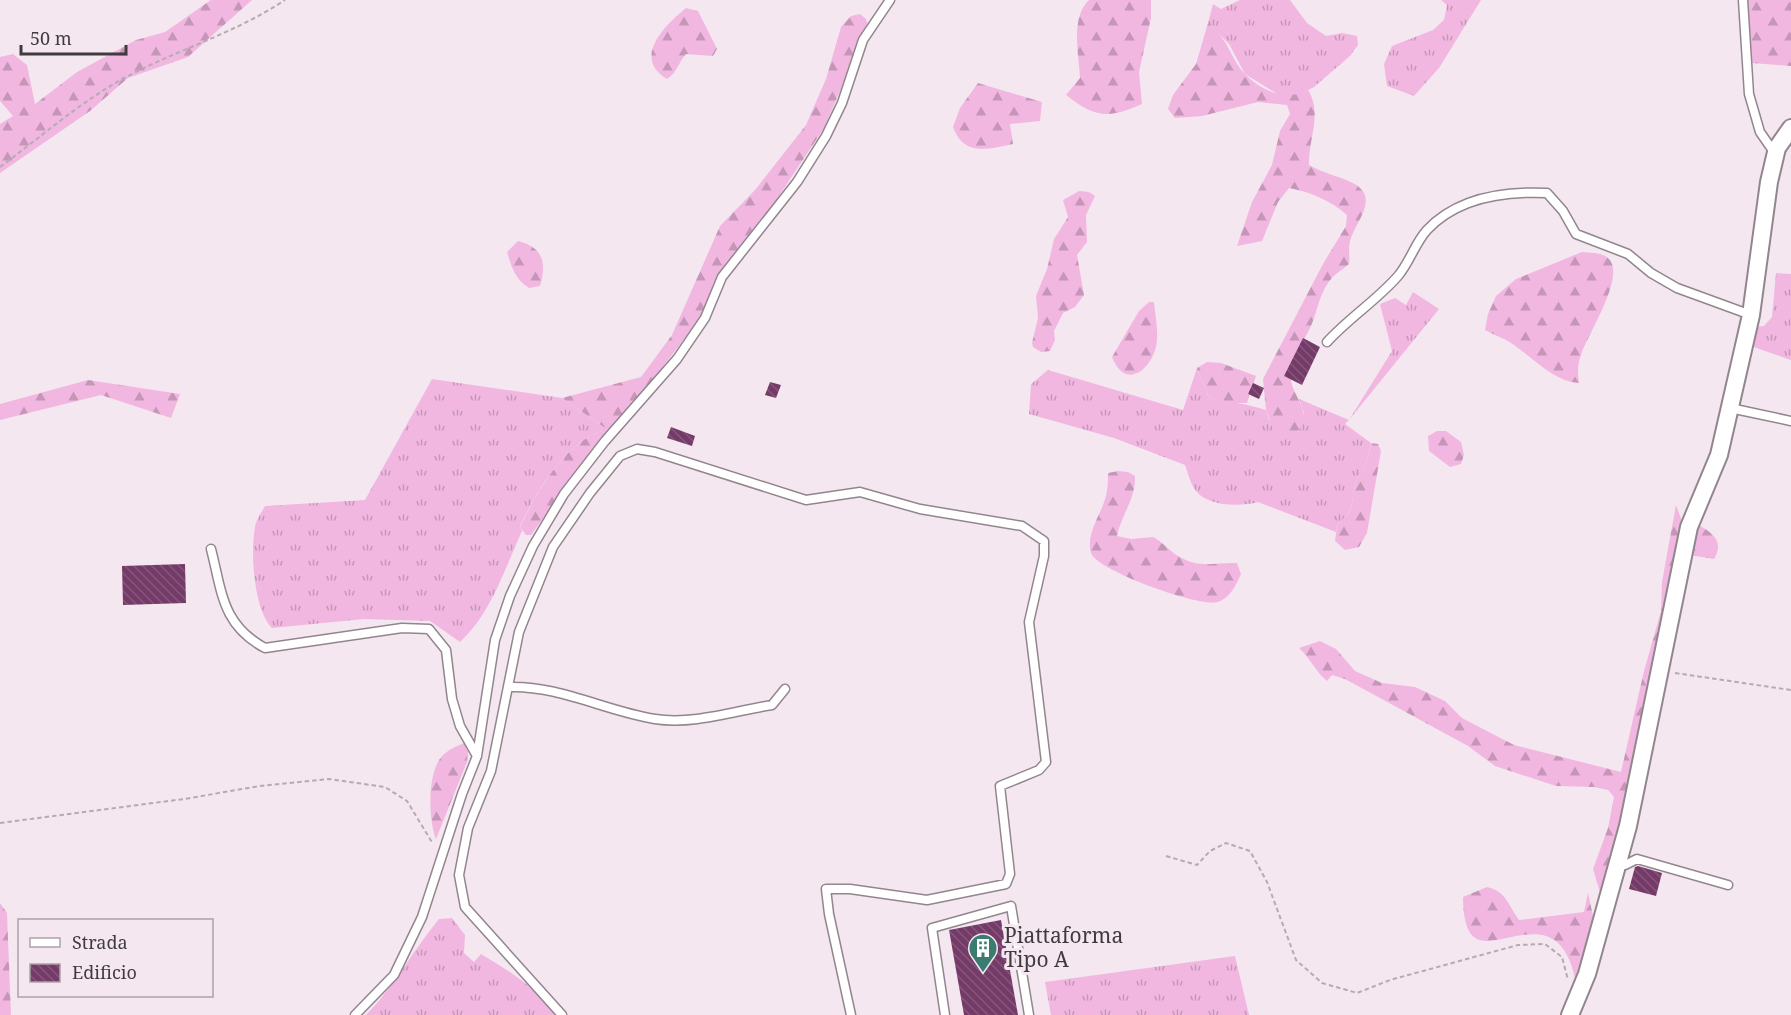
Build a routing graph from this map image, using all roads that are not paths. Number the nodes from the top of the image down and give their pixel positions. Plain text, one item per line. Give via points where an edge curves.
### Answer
1 (890, 0) edge
2 (1743, 0) edge
3 (1791, 128) edge
4 (1776, 154) junction
5 (1751, 315) junction
6 (1327, 342) dead end
7 (1730, 408) junction
8 (1791, 421) edge
9 (211, 549) dead end
10 (508, 687) junction
11 (785, 689) dead end
12 (477, 756) junction
13 (1618, 862) junction
14 (1728, 885) dead end
15 (1572, 1009) edge
16 (355, 1015) edge
17 (561, 1015) edge
18 (851, 1015) edge
19 (945, 1015) edge
20 (1029, 1015) edge

1 - 12 lane via 863,40 842,103 797,182 722,277 705,318 677,359 605,441 564,495 533,546 495,640
2 - 4 lane via 1749,94 1760,132
3 - 4 street
4 - 5 street
5 - 6 lane via 1677,288 1629,254 1576,234 1547,192 1522,192 1487,196 1457,208 1428,229 1398,275
5 - 7 street
7 - 8 lane
7 - 13 street via 1719,455 1689,527
9 - 12 lane via 228,616 249,639 265,648 402,628 429,629 446,650 452,699 460,726
10 - 11 lane via 530,686 655,719 690,720 772,705
10 - 17 lane via 491,771 468,828 459,875 465,907
10 - 18 lane via 519,632 553,547 620,456 637,449 806,500 860,492 920,509 1023,526 1044,541 1029,622 1046,762 1039,770 1000,786 1010,874 1006,884 927,900 826,889
12 - 16 lane via 422,917 394,975
13 - 14 lane via 1624,865 1637,859
13 - 15 street via 1587,974
19 - 20 lane via 932,928 1011,906

